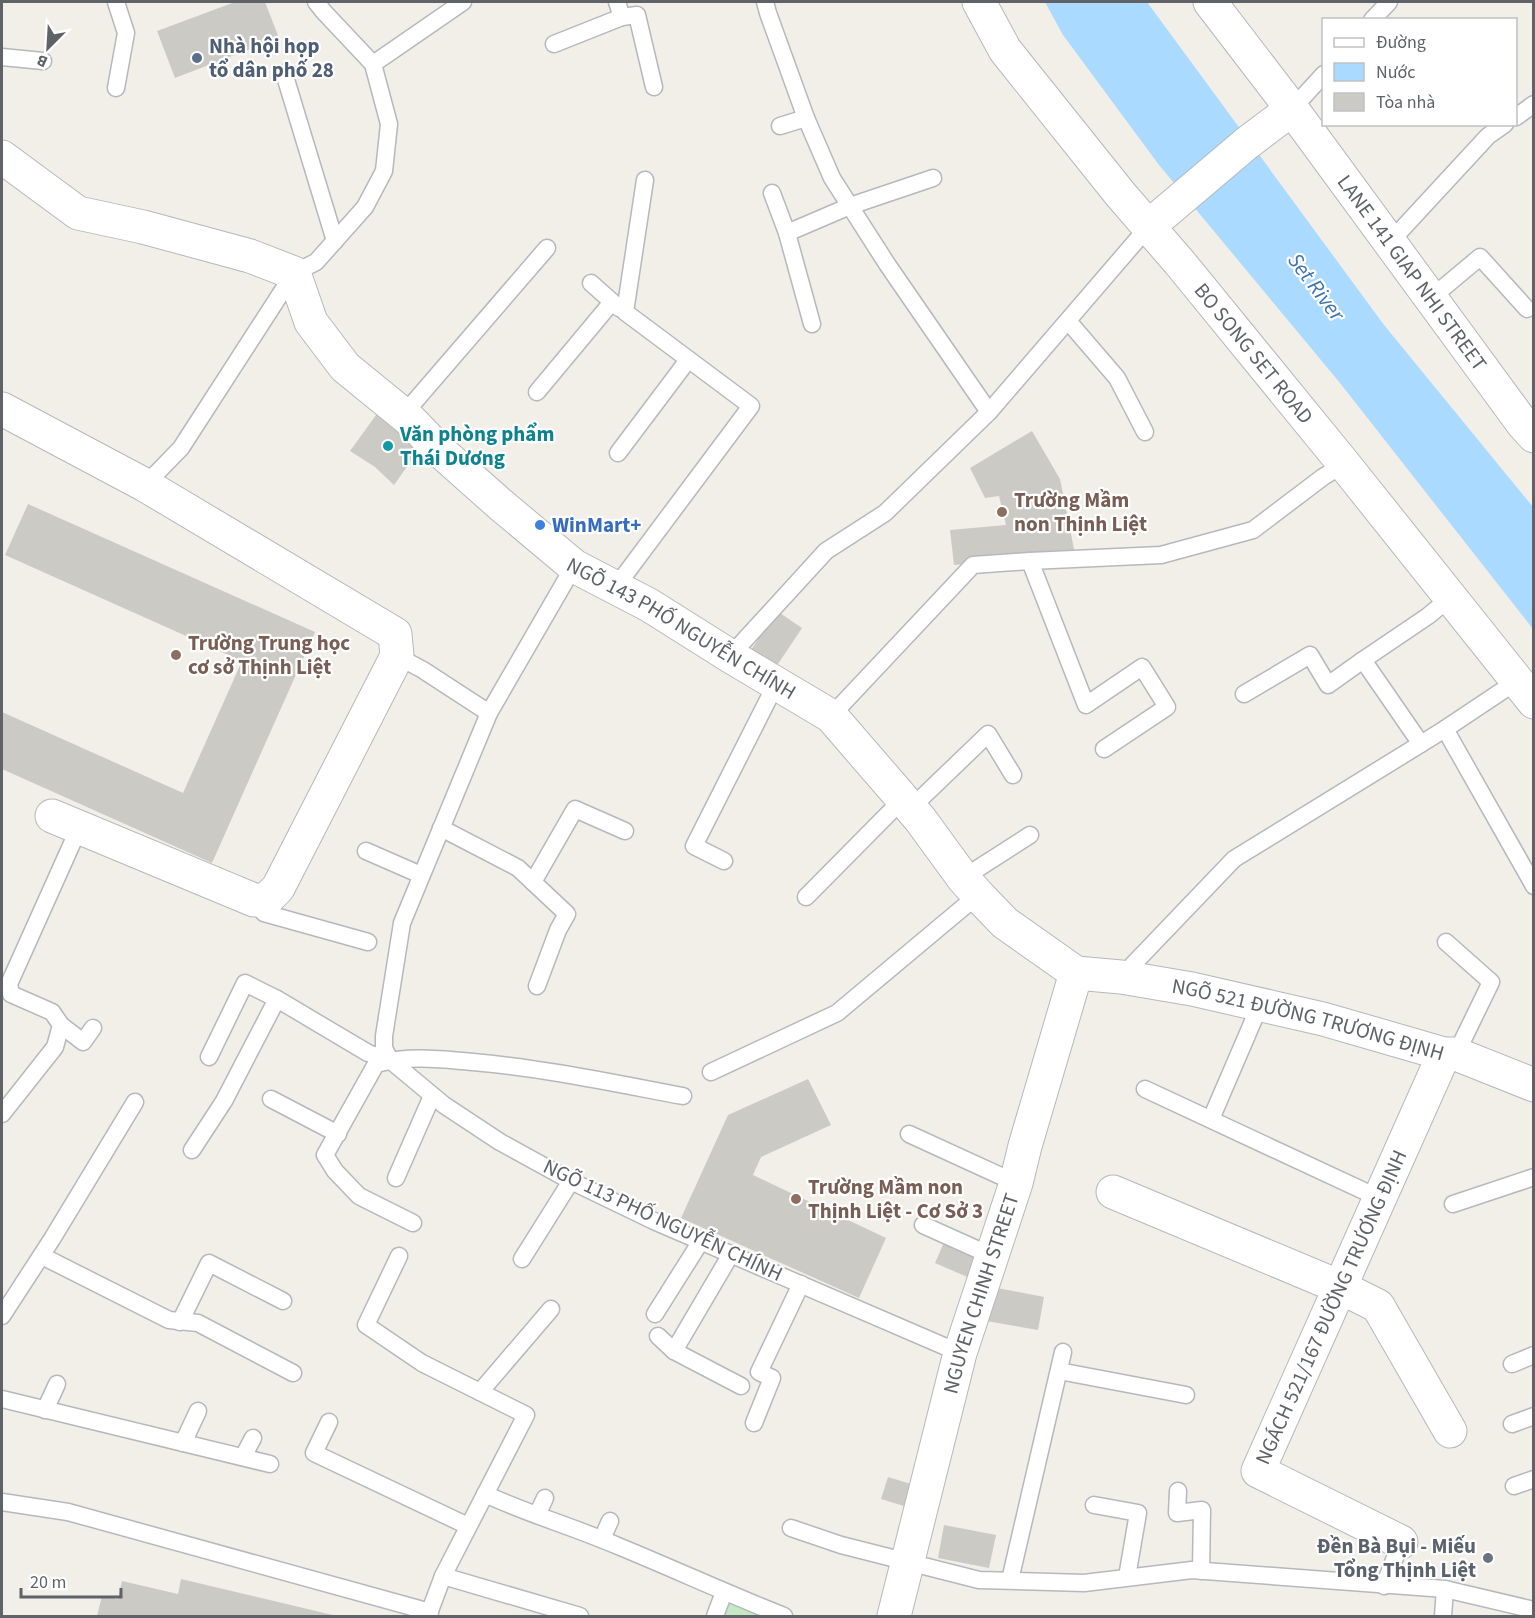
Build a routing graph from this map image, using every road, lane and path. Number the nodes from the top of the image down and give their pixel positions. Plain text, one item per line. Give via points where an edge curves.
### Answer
1 (116, 2) edge
2 (316, 2) edge
3 (463, 2) edge
4 (765, 2) edge
5 (979, 2) edge
6 (1210, 2) edge
7 (1389, 2) edge
8 (620, 10) edge
9 (1374, 18) edge
10 (555, 44) dead end
11 (2, 57) edge
12 (43, 60) dead end
13 (374, 64) junction
14 (284, 73) dead end
15 (1322, 75) edge
16 (654, 87) dead end
17 (116, 88) dead end
18 (1533, 104) edge
19 (1292, 109) junction
20 (1517, 116) edge
21 (806, 118) junction
22 (780, 126) dead end
23 (1502, 126) edge
24 (2, 158) edge
25 (933, 178) dead end
26 (645, 180) dead end
27 (772, 193) dead end
28 (850, 206) junction
29 (1161, 217) junction
30 (787, 233) junction
31 (335, 241) junction
32 (1390, 242) junction
33 (547, 248) dead end
34 (294, 273) junction
35 (591, 283) dead end
36 (1431, 298) junction
37 (618, 307) junction
38 (1527, 309) dead end
39 (1068, 321) junction
40 (812, 324) dead end
41 (688, 360) junction
42 (537, 392) dead end
43 (2, 409) edge
44 (989, 412) junction
45 (403, 415) junction
46 (1530, 425) edge
47 (1145, 432) dead end
48 (618, 453) dead end
49 (1344, 464) junction
50 (145, 485) junction
51 (1030, 561) junction
52 (574, 566) junction
53 (615, 588) junction
54 (1450, 598) junction
55 (397, 656) junction
56 (730, 656) junction
57 (1363, 660) junction
58 (776, 684) junction
59 (1525, 692) edge
60 (1244, 694) dead end
61 (489, 713) junction
62 (831, 716) junction
63 (1445, 729) junction
64 (1421, 744) junction
65 (1104, 749) dead end
66 (1013, 775) dead end
67 (907, 804) junction
68 (65, 822) joint
69 (441, 828) junction
70 (625, 831) dead end
71 (1030, 835) dead end
72 (366, 851) dead end
73 (1526, 856) edge
74 (724, 861) dead end
75 (421, 875) junction
76 (533, 882) junction
77 (970, 886) junction
78 (1533, 886) edge
79 (806, 897) dead end
80 (254, 900) junction
81 (368, 942) dead end
82 (1446, 942) dead end
83 (1076, 973) junction
84 (1121, 977) junction
85 (5, 985) edge
86 (537, 986) dead end
87 (277, 999) junction
88 (1260, 1005) junction
89 (61, 1025) junction
90 (93, 1028) dead end
91 (1450, 1054) junction
92 (209, 1057) dead end
93 (390, 1060) junction
94 (711, 1072) dead end
95 (1533, 1085) edge
96 (1145, 1089) dead end
97 (432, 1096) junction
98 (683, 1096) dead end
99 (271, 1099) dead end
100 (135, 1102) dead end
101 (2, 1114) edge
102 (1210, 1119) junction
103 (338, 1134) junction
104 (909, 1134) dead end
105 (192, 1150) dead end
106 (1533, 1177) edge
107 (396, 1178) dead end
108 (571, 1180) junction
109 (1016, 1183) junction
110 (1113, 1192) dead end
111 (1379, 1198) junction
112 (1453, 1204) dead end
113 (412, 1223) dead end
114 (923, 1225) dead end
115 (701, 1241) junction
116 (731, 1254) junction
117 (42, 1256) junction
118 (399, 1256) dead end
119 (992, 1256) junction
120 (522, 1258) dead end
121 (801, 1284) junction
122 (1340, 1287) junction
123 (283, 1301) dead end
124 (551, 1309) dead end
125 (655, 1314) dead end
126 (2, 1316) edge
127 (180, 1322) junction
128 (658, 1336) dead end
129 (674, 1351) junction
130 (1063, 1352) dead end
131 (960, 1353) junction
132 (1533, 1355) edge
133 (1512, 1364) dead end
134 (1059, 1371) junction
135 (293, 1373) dead end
136 (57, 1384) dead end
137 (741, 1386) dead end
138 (480, 1392) junction
139 (1186, 1395) dead end
140 (2, 1399) edge
141 (45, 1410) junction
142 (198, 1411) dead end
143 (1533, 1416) edge
144 (329, 1422) dead end
145 (754, 1424) dead end
146 (1512, 1424) dead end
147 (1450, 1431) dead end
148 (253, 1438) dead end
149 (183, 1443) junction
150 (243, 1457) junction
151 (270, 1464) dead end
152 (1533, 1479) edge
153 (1514, 1486) dead end
154 (1178, 1491) dead end
155 (485, 1494) junction
156 (545, 1498) dead end
157 (2, 1502) edge
158 (1094, 1505) dead end
159 (537, 1515) junction
160 (609, 1521) dead end
161 (468, 1526) junction
162 (791, 1528) dead end
163 (602, 1539) junction
164 (1401, 1542) joint
165 (907, 1562) junction
166 (1201, 1571) junction
167 (442, 1576) junction
168 (1127, 1577) junction
169 (1010, 1580) junction
170 (1384, 1586) junction
171 (1444, 1589) junction
172 (724, 1592) junction
173 (1533, 1611) edge
174 (429, 1614) edge
175 (580, 1617) edge
176 (715, 1617) edge
177 (784, 1617) edge
178 (894, 1617) edge
179 (1443, 1617) edge

1 - 17 lane via 126,33
2 - 13 lane
3 - 13 lane
4 - 21 lane
5 - 29 street, BO SONG SET ROAD via 1005,50 1121,195
6 - 19 street
7 - 9 lane
8 - 10 lane
8 - 16 lane via 636,15
11 - 12 lane
13 - 31 lane via 389,124 384,171 365,207
14 - 31 lane
15 - 19 lane
18 - 20 lane
19 - 29 street
19 - 32 street, LANE 141 GIAP NHI STREET
21 - 22 lane
21 - 28 lane via 832,178
23 - 32 lane via 1488,136
24 - 34 street via 78,213 250,256
25 - 28 lane
26 - 37 lane
27 - 30 lane
28 - 30 lane
28 - 44 lane
29 - 39 lane
29 - 49 street, BO SONG SET ROAD
30 - 40 lane
31 - 34 lane via 316,262
32 - 36 street, LANE 141 GIAP NHI STREET
33 - 45 lane
34 - 45 street, NGÕ 143 PHỐ NGUYỄN CHÍNH via 311,322 345,367
34 - 50 lane via 181,448
35 - 37 lane
36 - 38 lane via 1480,257
36 - 46 street, LANE 141 GIAP NHI STREET
37 - 41 lane
37 - 42 lane
39 - 44 lane
39 - 47 lane via 1117,378
41 - 48 lane
41 - 53 lane via 751,406
43 - 50 street
44 - 56 lane via 885,513 826,551
45 - 52 street, NGÕ 143 PHỐ NGUYỄN CHÍNH
49 - 51 lane via 1253,530 1161,555
49 - 54 street, BO SONG SET ROAD
50 - 55 street via 394,634
51 - 62 lane via 973,565
51 - 65 lane via 1086,705 1142,667 1167,707
52 - 53 street, NGÕ 143 PHỐ NGUYỄN CHÍNH
52 - 61 lane
53 - 56 street, NGÕ 143 PHỐ NGUYỄN CHÍNH
54 - 57 lane
54 - 59 street, BO SONG SET ROAD
55 - 61 lane
55 - 80 street via 278,888 266,900
56 - 58 street, NGÕ 143 PHỐ NGUYỄN CHÍNH
57 - 60 lane via 1328,685 1310,655
57 - 64 lane
58 - 62 street, NGÕ 143 PHỐ NGUYỄN CHÍNH
58 - 74 lane via 694,846
59 - 63 lane
61 - 69 lane
62 - 67 street, NGÕ 143 PHỐ NGUYỄN CHÍNH
63 - 64 lane
63 - 73 lane
64 - 84 lane via 1234,859
66 - 67 lane via 988,734
67 - 77 street, NGÕ 143 PHỐ NGUYỄN CHÍNH
67 - 79 lane
68 - 80 street
68 - 85 lane
69 - 75 lane
69 - 76 lane via 518,868
70 - 76 lane via 575,809
71 - 77 lane
72 - 75 lane
73 - 78 lane
75 - 93 lane via 402,923 384,1036
76 - 86 lane via 567,914
77 - 83 street, NGÕ 143 PHỐ NGUYỄN CHÍNH via 1005,923
77 - 94 lane via 837,1013
80 - 81 lane via 264,913
82 - 91 lane via 1491,982
83 - 84 street, NGÕ 521 ĐƯỜNG TRƯƠNG ĐỊNH
83 - 109 street, NGUYEN CHINH STREET
84 - 88 street, NGÕ 521 ĐƯỜNG TRƯƠNG ĐỊNH
85 - 89 lane via 11,994 52,1012
87 - 92 lane via 245,983
87 - 93 lane via 368,1053
87 - 105 lane via 224,1101
88 - 91 street, NGÕ 521 ĐƯỜNG TRƯƠNG ĐỊNH
88 - 102 lane
89 - 90 lane via 82,1042
89 - 101 lane via 55,1047
91 - 95 street, NGÕ 521 ĐƯỜNG TRƯƠNG ĐỊNH
91 - 111 street, NGÁCH 521/167 ĐƯỜNG TRƯƠNG ĐỊNH
93 - 97 lane, NGÕ 113 PHỐ NGUYỄN CHÍNH
93 - 98 lane via 429,1058 490,1063
93 - 103 lane via 376,1064
96 - 102 lane
97 - 107 lane
97 - 108 lane, NGÕ 113 PHỐ NGUYỄN CHÍNH via 500,1142
99 - 103 lane
100 - 117 lane
102 - 111 lane
103 - 113 lane via 325,1155 335,1171 359,1196
104 - 109 lane
106 - 112 lane
108 - 115 lane, NGÕ 113 PHỐ NGUYỄN CHÍNH
108 - 120 lane
109 - 119 street, NGUYEN CHINH STREET
110 - 122 street
111 - 122 street, NGÁCH 521/167 ĐƯỜNG TRƯƠNG ĐỊNH
114 - 119 lane
115 - 116 lane, NGÕ 113 PHỐ NGUYỄN CHÍNH
115 - 125 lane
116 - 121 lane, NGÕ 113 PHỐ NGUYỄN CHÍNH
116 - 129 lane
117 - 126 lane
117 - 127 lane
118 - 138 lane via 366,1325 422,1363
119 - 131 street, NGUYEN CHINH STREET
121 - 131 lane, NGÕ 113 PHỐ NGUYỄN CHÍNH
121 - 145 lane via 759,1372 772,1378
122 - 147 street via 1378,1306
122 - 164 street, NGÁCH 521/167 ĐƯỜNG TRƯƠNG ĐỊNH via 1258,1470
123 - 127 lane via 209,1263
124 - 138 lane
127 - 135 lane via 198,1323
128 - 129 lane
129 - 137 lane
130 - 134 lane
131 - 165 street, NGUYEN CHINH STREET
132 - 133 lane
134 - 139 lane
134 - 169 lane
136 - 141 lane
138 - 155 lane via 526,1415
140 - 141 lane
141 - 149 lane
142 - 149 lane
143 - 146 lane
144 - 161 lane via 314,1453
148 - 150 lane
149 - 150 lane
150 - 151 lane
152 - 153 lane
154 - 166 lane via 1177,1513 1202,1510
155 - 159 lane
155 - 161 lane
156 - 159 lane
157 - 174 lane via 68,1512
158 - 168 lane via 1138,1513
159 - 163 lane
160 - 163 lane
161 - 167 lane
162 - 165 lane
163 - 172 lane
164 - 170 lane, NGÁCH 521/167 ĐƯỜNG TRƯƠNG ĐỊNH
165 - 169 lane via 979,1580
165 - 178 street, NGUYEN CHINH STREET
166 - 168 lane
166 - 170 lane
167 - 174 lane
167 - 175 lane
168 - 169 lane via 1084,1583
170 - 171 lane
171 - 173 lane
171 - 179 lane
172 - 176 lane
172 - 177 lane

